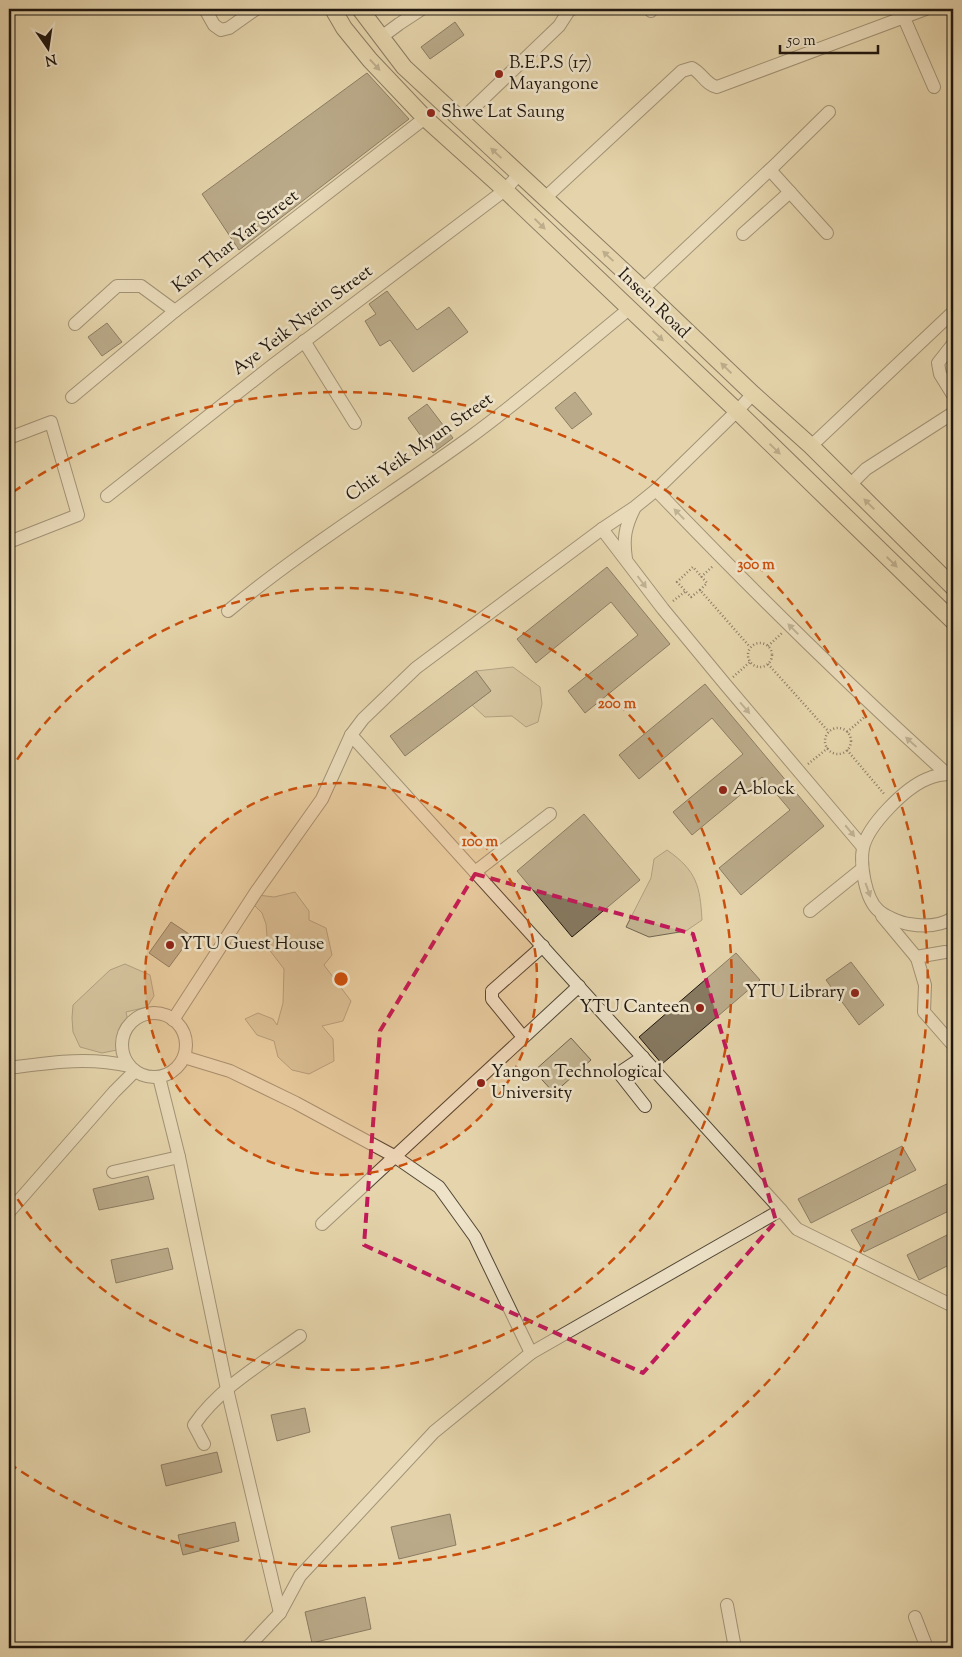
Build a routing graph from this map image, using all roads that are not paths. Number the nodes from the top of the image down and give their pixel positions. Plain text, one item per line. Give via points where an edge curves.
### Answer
1 (206, 9) edge
2 (256, 9) edge
3 (333, 9) edge
4 (422, 9) edge
5 (572, 9) edge
6 (926, 9) edge
7 (361, 11) edge
8 (904, 18) junction
9 (344, 28) junction
10 (380, 38) junction
11 (934, 87) dead end
12 (829, 112) dead end
13 (425, 118) junction
14 (461, 120) junction
15 (770, 170) junction
16 (519, 174) junction
17 (505, 190) junction
18 (790, 192) junction
19 (545, 198) junction
20 (828, 233) dead end
21 (743, 234) dead end
22 (643, 289) junction
23 (629, 309) junction
24 (175, 311) junction
25 (953, 312) edge
26 (75, 324) dead end
27 (304, 341) junction
28 (953, 344) edge
29 (752, 394) junction
30 (953, 395) edge
31 (72, 397) dead end
32 (737, 411) junction
33 (953, 413) edge
34 (355, 423) dead end
35 (9, 438) edge
36 (812, 446) junction
37 (850, 485) junction
38 (656, 490) junction
39 (107, 496) dead end
40 (635, 506) junction
41 (602, 529) junction
42 (9, 542) edge
43 (626, 561) junction
44 (953, 587) edge
45 (228, 611) dead end
46 (953, 621) edge
47 (351, 735) junction
48 (950, 774) edge
49 (550, 814) dead end
50 (863, 847) junction
51 (862, 869) junction
52 (475, 872) junction
53 (878, 910) junction
54 (810, 911) dead end
55 (953, 918) edge
56 (542, 946) junction
57 (945, 952) dead end
58 (916, 956) junction
59 (579, 986) junction
60 (173, 1020) junction
61 (524, 1037) junction
62 (953, 1045) edge
63 (184, 1057) junction
64 (643, 1057) junction
65 (16, 1067) dead end
66 (132, 1068) junction
67 (159, 1077) junction
68 (646, 1106) dead end
69 (394, 1156) junction
70 (179, 1157) junction
71 (113, 1172) dead end
72 (781, 1210) junction
73 (9, 1212) edge
74 (322, 1224) dead end
75 (953, 1306) edge
76 (300, 1336) dead end
77 (531, 1353) junction
78 (227, 1389) junction
79 (204, 1444) dead end
80 (727, 1605) dead end
81 (280, 1613) junction
82 (915, 1617) dead end
83 (247, 1648) edge
84 (735, 1648) edge
85 (927, 1648) edge

1 - 2 street via 214,25 221,30
3 - 9 main road, Insein Road
4 - 10 street
5 - 14 street via 559,26
6 - 8 street
7 - 9 main road
7 - 10 main road, Insein Road
8 - 11 street
8 - 19 street via 717,87 711,86 692,68 682,72
9 -> 13 main road, Insein Road
10 - 14 main road, Insein Road via 404,67
12 - 15 street
13 - 17 main road, Insein Road
13 - 24 street, Kan Thar Yar Street
16 -> 14 main road, Insein Road
15 - 18 street
15 - 22 street
16 - 17 street, Aye Yeik Nyein Street
16 - 19 main road, Insein Road
17 -> 23 main road, Insein Road
17 - 27 street, Aye Yeik Nyein Street
18 - 20 street
18 - 21 street
22 -> 19 main road, Insein Road
29 -> 22 main road, Insein Road
23 -> 32 main road, Insein Road
23 - 45 street, Chit Yeik Myun Street via 470,438 323,538
24 - 26 street via 142,286 117,286
24 - 31 street, Kan Thar Yar Street
25 - 36 street
27 - 34 street
27 - 39 street, Aye Yeik Nyein Street
28 - 30 street via 938,363 940,374
29 - 32 street
29 - 36 main road, Insein Road
32 - 38 street
32 -> 46 main road, Insein Road
33 - 37 street via 866,469
35 - 42 street via 51,422 78,515
36 - 37 main road, Insein Road
44 -> 37 main road, Insein Road
38 - 40 street
48 -> 38 street via 874,708
40 - 41 street
40 - 43 street via 627,523
41 - 43 street
41 - 47 street via 416,668 363,719
43 -> 50 street via 724,684
47 - 52 street
47 - 60 street via 322,799 256,892
48 - 50 street via 928,778 892,803
49 - 52 street
50 - 51 street
51 -> 53 street via 867,892
51 - 54 street
52 - 56 street
53 - 55 street via 901,923 923,927
53 - 58 street
56 - 59 street
56 - 61 street via 492,991 492,998
57 - 58 street
58 - 62 street via 924,985 924,1012
59 - 61 street
59 - 64 street
60 - 63 street via 186,1040
60 - 66 street via 149,1014 128,1026 122,1042 124,1058
61 - 69 street
63 - 67 street via 174,1070
63 - 69 street via 238,1075
64 - 68 street via 619,1073
64 - 72 street
65 - 66 street via 66,1060 109,1061
66 - 67 street via 142,1076
66 - 73 street
67 - 70 street
69 - 74 street
69 - 77 street via 439,1187 475,1237
70 - 71 street
70 - 78 street
72 - 75 street via 797,1229
72 - 77 street
76 - 78 street
77 - 81 street via 434,1432 300,1576
78 - 79 street via 194,1425
78 - 81 street
80 - 84 street
81 - 83 street
82 - 85 street

